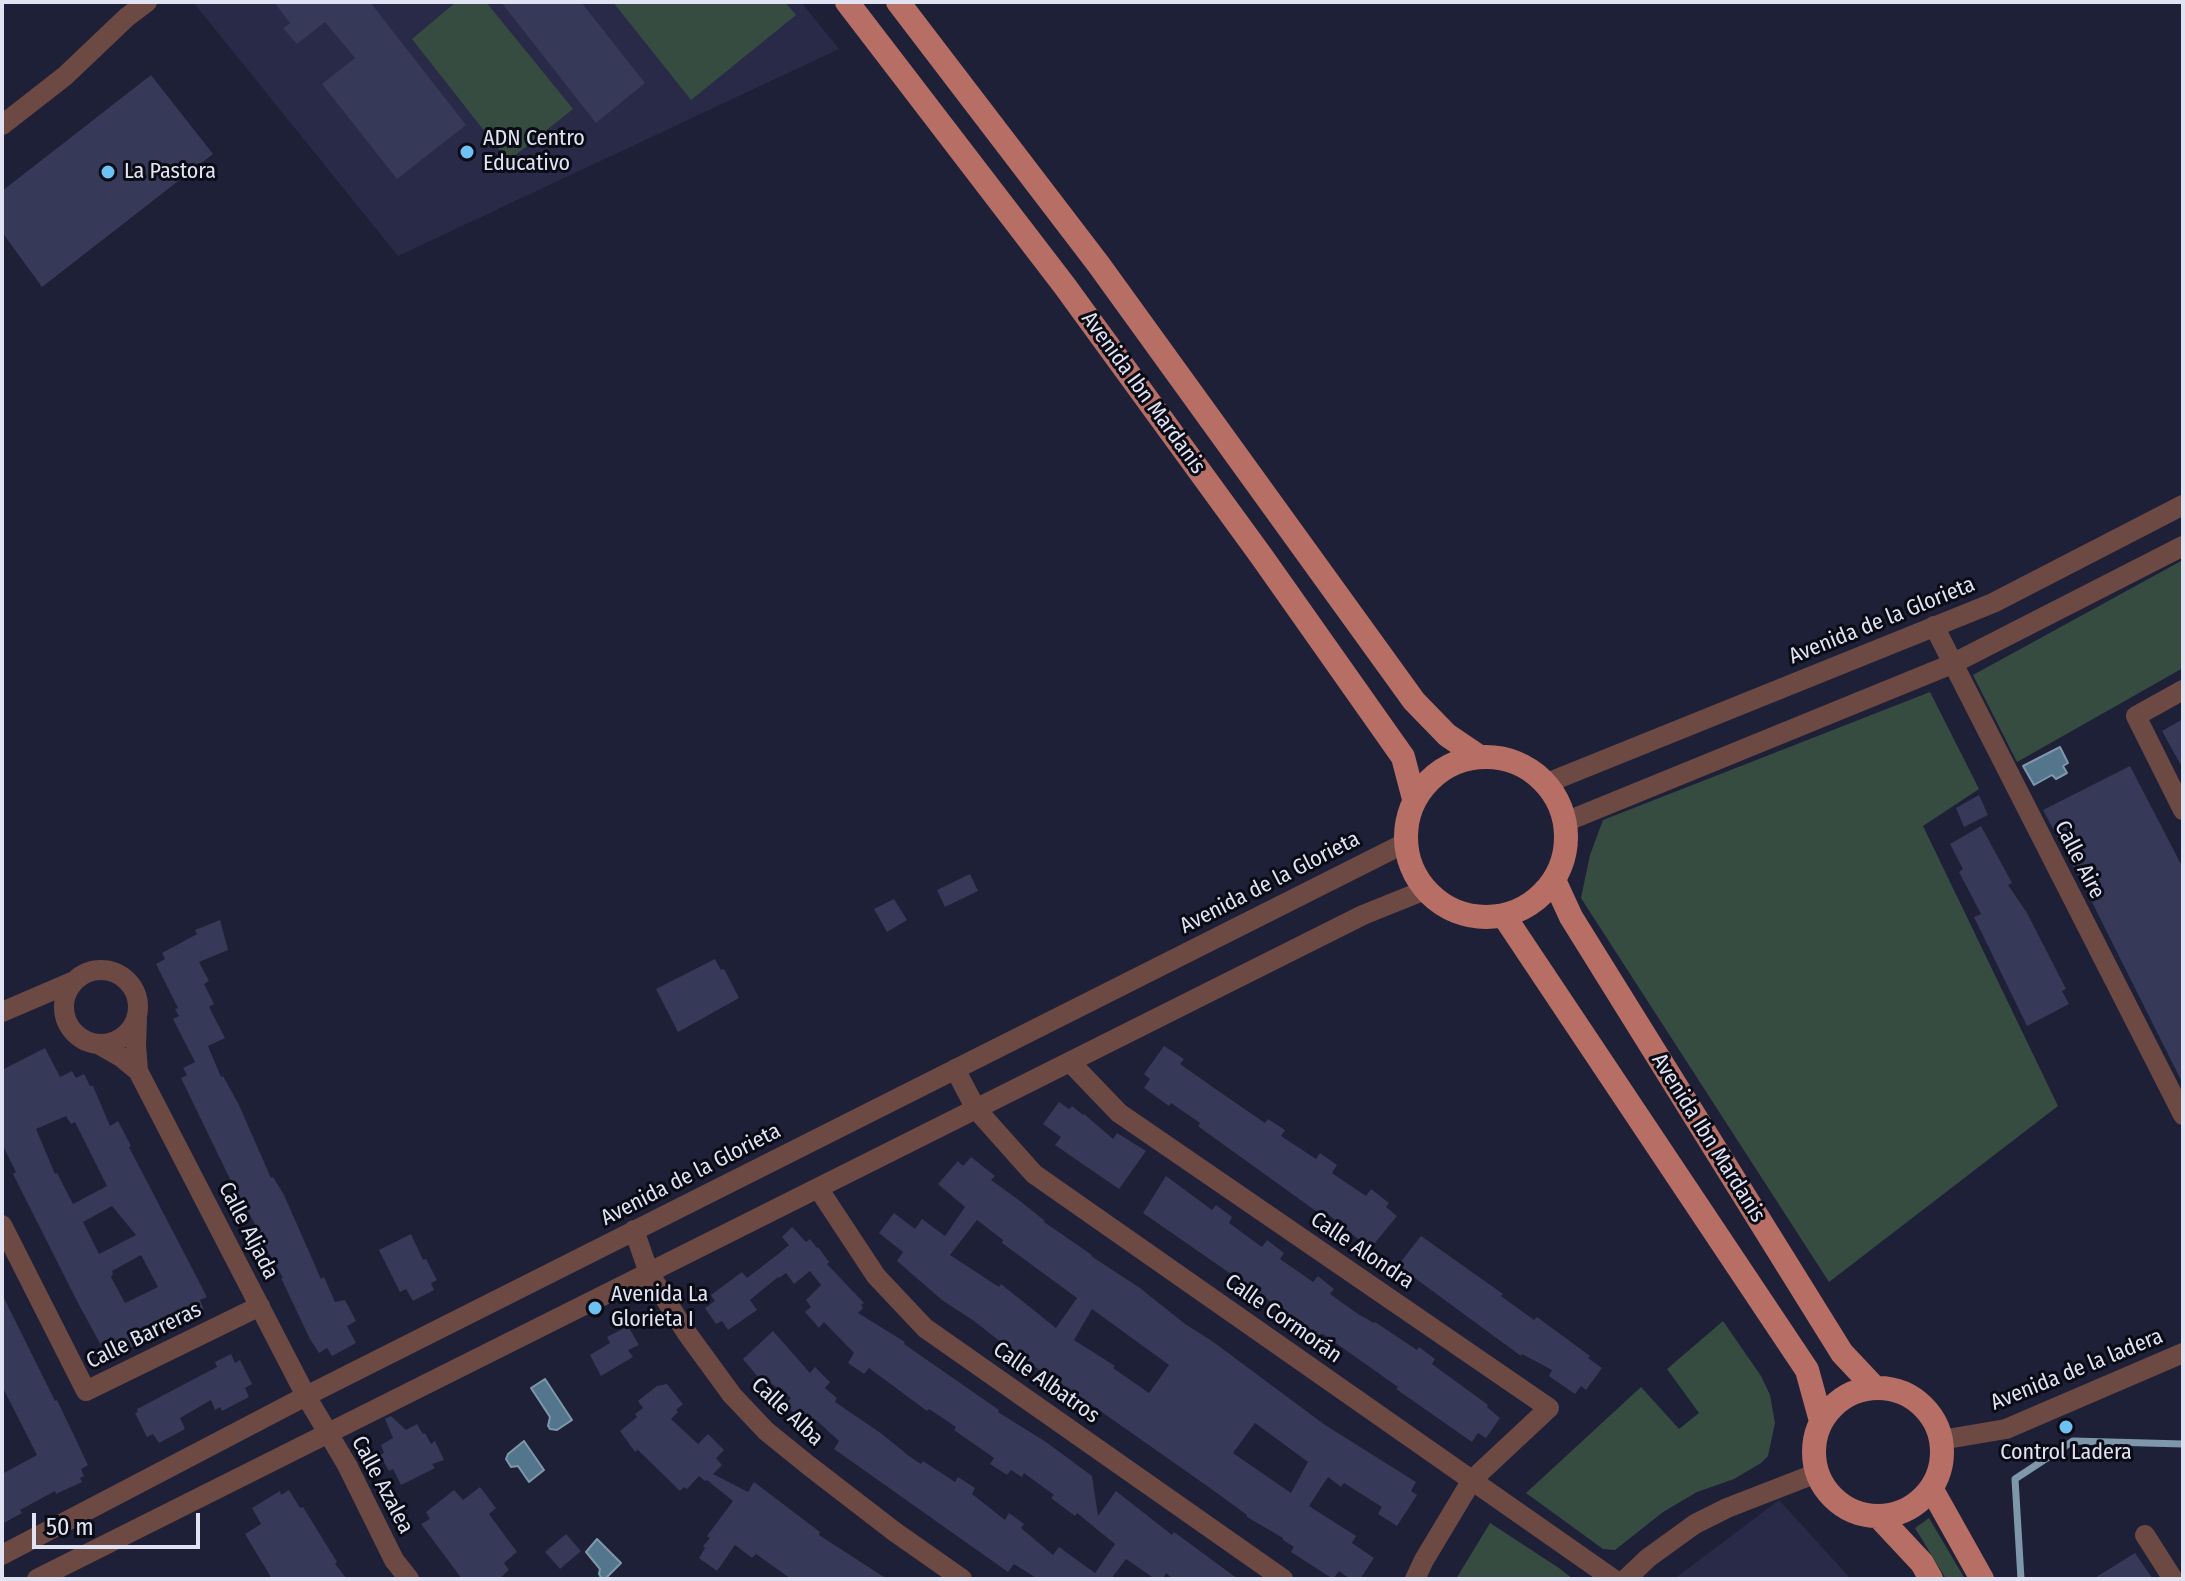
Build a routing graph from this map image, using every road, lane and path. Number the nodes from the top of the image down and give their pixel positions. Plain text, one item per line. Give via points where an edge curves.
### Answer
1 (147, 2) edge
2 (847, 2) edge
3 (898, 2) edge
4 (2, 125) edge
5 (2183, 505) edge
6 (2183, 546) edge
7 (1934, 626) junction
8 (1952, 664) junction
9 (2183, 690) edge
10 (1478, 756) junction
11 (1547, 783) junction
12 (1414, 799) junction
13 (2183, 810) edge
14 (1565, 822) junction
15 (1405, 843) junction
16 (1554, 880) junction
17 (1425, 890) junction
18 (1504, 916) junction
19 (72, 982) junction
20 (2, 1012) edge
21 (137, 1017) junction
22 (100, 1045) junction
23 (1070, 1062) junction
24 (955, 1069) junction
25 (138, 1071) junction
26 (976, 1109) junction
27 (2183, 1115) edge
28 (818, 1188) junction
29 (2, 1225) edge
30 (634, 1230) junction
31 (649, 1273) junction
32 (260, 1306) junction
33 (2183, 1353) edge
34 (1874, 1387) junction
35 (311, 1404) junction
36 (1821, 1421) junction
37 (327, 1434) junction
38 (1941, 1440) junction
39 (1817, 1473) junction
40 (1472, 1480) junction
41 (1931, 1488) junction
42 (1879, 1517) junction
43 (2145, 1535) dead end
44 (2, 1555) edge
45 (37, 1579) edge
46 (409, 1579) edge
47 (962, 1579) edge
48 (1283, 1579) edge
49 (1415, 1579) edge
50 (1613, 1579) edge
51 (1626, 1579) edge
52 (1931, 1579) edge
53 (1982, 1579) edge
54 (2173, 1579) edge

1 - 4 street
2 - 12 main road, Avenida Ibn Mardanis via 1064,285 1262,557 1403,757
3 - 10 main road, Avenida Ibn Mardanis via 1099,265 1414,701 1447,735
5 - 7 street, Avenida de la Glorieta via 1993,603
6 - 8 street
7 - 8 street, Calle Aire
7 - 11 street, Avenida de la Glorieta
8 - 14 street
8 - 27 street, Calle Aire
9 - 13 street via 2136,716
10 - 11 main road via 1503,757
10 - 12 main road via 1452,763 1430,778
11 - 14 main road
12 - 15 main road
14 - 16 main road via 1563,862
15 - 17 main road via 1411,868
15 - 24 street, Avenida de la Glorieta
16 - 18 main road via 1541,896
16 - 34 main road, Avenida Ibn Mardanis via 1571,917 1842,1353
17 - 18 main road via 1461,914
17 - 23 street via 1363,915
18 - 36 main road, Avenida Ibn Mardanis via 1807,1370
19 - 20 street
19 - 21 street via 94,970 119,974 135,992
19 - 22 street via 65,1016 77,1036
21 - 22 street via 123,1038
21 - 25 street
22 - 25 street
23 - 26 street
23 - 40 street, Calle Alondra via 1119,1113 1549,1408
24 - 26 street, Calle Cormorán
24 - 30 street, Avenida de la Glorieta
25 - 32 street, Calle Aljada
26 - 28 street
26 - 40 street, Calle Cormorán via 1034,1174
28 - 31 street
28 - 48 street, Calle Albatros via 876,1276 925,1328
29 - 32 street, Calle Barreras via 86,1391
30 - 31 street, Calle Alba
30 - 35 street, Avenida de la Glorieta
31 - 37 street
31 - 47 street, Calle Alba via 732,1395 766,1431
32 - 35 street, Calle Aljada
33 - 38 street, Avenida de la ladera via 2006,1429
34 - 36 main road via 1853,1392
34 - 38 main road via 1910,1396 1924,1407
35 - 37 street, Calle Azalea
35 - 44 street, Avenida de la Glorieta
36 - 39 main road via 1815,1438
37 - 45 street
37 - 46 street, Calle Azalea
38 - 41 main road via 1939,1473
39 - 42 main road via 1841,1505
39 - 51 street via 1695,1524
40 - 49 street
40 - 50 street, Calle Cormorán
41 - 42 main road via 1917,1503
41 - 53 main road
42 - 52 main road
43 - 54 street

